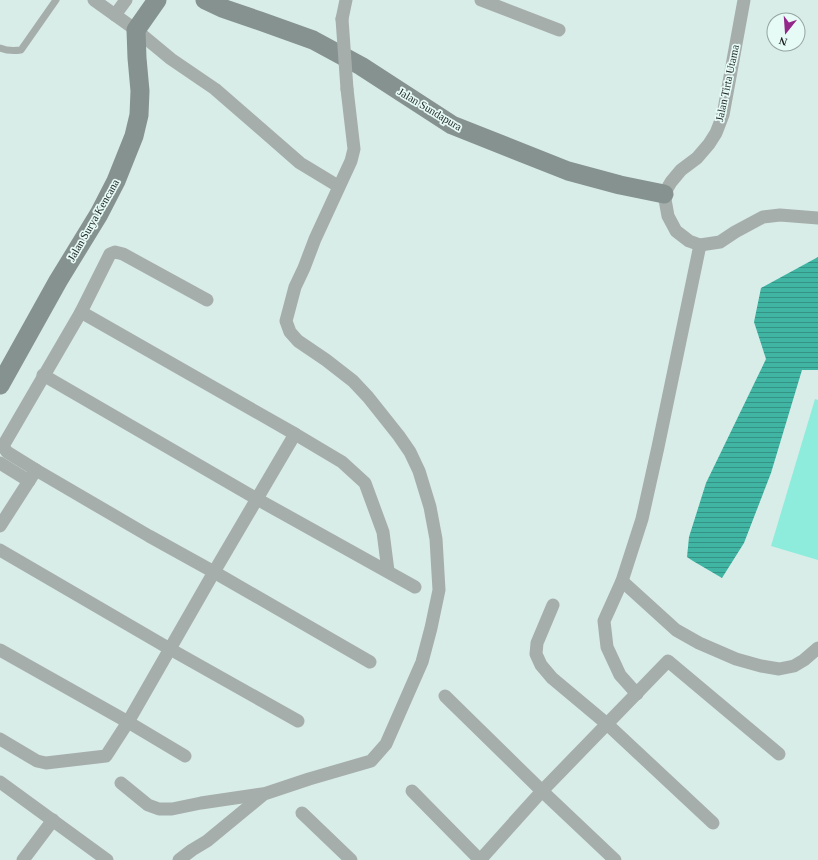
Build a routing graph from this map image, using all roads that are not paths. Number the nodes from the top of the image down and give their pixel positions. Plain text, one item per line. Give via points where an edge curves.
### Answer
1 (56, 0) edge
2 (94, 0) edge
3 (126, 0) edge
4 (157, 0) edge
5 (205, 0) edge
6 (346, 0) edge
7 (481, 0) edge
8 (744, 0) edge
9 (115, 15) junction
10 (136, 30) junction
11 (559, 30) dead end
12 (0, 48) edge
13 (338, 186) junction
14 (664, 194) junction
15 (818, 218) edge
16 (700, 245) junction
17 (207, 300) dead end
18 (81, 312) junction
19 (43, 375) junction
20 (0, 385) edge
21 (295, 434) junction
22 (0, 463) edge
23 (32, 475) junction
24 (257, 499) junction
25 (1, 521) edge
26 (0, 550) edge
27 (388, 571) junction
28 (214, 572) junction
29 (622, 581) junction
30 (416, 587) dead end
31 (553, 605) dead end
32 (818, 648) edge
33 (170, 649) junction
34 (0, 650) edge
35 (370, 662) dead end
36 (637, 694) junction
37 (445, 696) dead end
38 (298, 721) dead end
39 (128, 722) junction
40 (607, 724) junction
41 (0, 739) edge
42 (779, 754) dead end
43 (185, 756) dead end
44 (0, 782) edge
45 (121, 782) dead end
46 (412, 791) dead end
47 (542, 791) junction
48 (264, 794) junction
49 (302, 813) dead end
50 (52, 820) junction
51 (713, 823) dead end
52 (23, 860) edge
53 (107, 860) edge
54 (179, 860) edge
55 (351, 860) edge
56 (615, 860) edge

1 - 12 lane via 20,50
2 - 9 street
3 - 9 street
4 - 10 street
5 - 14 street, Jalan Sundapura via 313,40 361,66 452,124 568,171
6 - 13 street, bridge via 342,19 354,149 351,161
7 - 11 street
8 - 14 street, Jalan Tirta Utama via 723,115 716,133 698,158 681,170
9 - 10 street
10 - 13 street via 171,59 215,89 300,163
10 - 20 street, Jalan Surya Kencana via 140,91 139,115 134,136 116,181 99,214
13 - 48 street via 295,287 286,321 290,332 298,341 353,381 410,452 430,507 436,539 439,590 422,662 382,750 370,761
14 - 16 street via 668,216 676,231 689,241
15 - 16 street via 780,215 763,217 720,242
16 - 29 street via 642,519
17 - 18 street via 115,252 110,254
18 - 19 street
18 - 21 street
19 - 23 street via 3,446
19 - 24 street
21 - 24 street
21 - 27 street via 342,462 365,483 383,532
22 - 23 street
23 - 25 street
23 - 28 street
24 - 27 street
24 - 28 street
26 - 33 street
27 - 30 street
28 - 33 street
28 - 35 street
29 - 32 street via 676,630 736,659 779,669 794,666
29 - 36 street via 604,622 607,647 620,675
31 - 40 street via 537,643 536,654 552,678
33 - 38 street
33 - 39 street
34 - 39 street
36 - 40 street
36 - 42 street via 668,661
37 - 47 street
39 - 41 street via 106,756 46,763 37,761
39 - 43 street
40 - 47 street
40 - 51 street
44 - 50 street
45 - 48 street via 148,805 159,809
46 - 47 street via 480,860
47 - 56 street
48 - 54 street via 207,841
49 - 55 street
50 - 52 street
50 - 53 street

